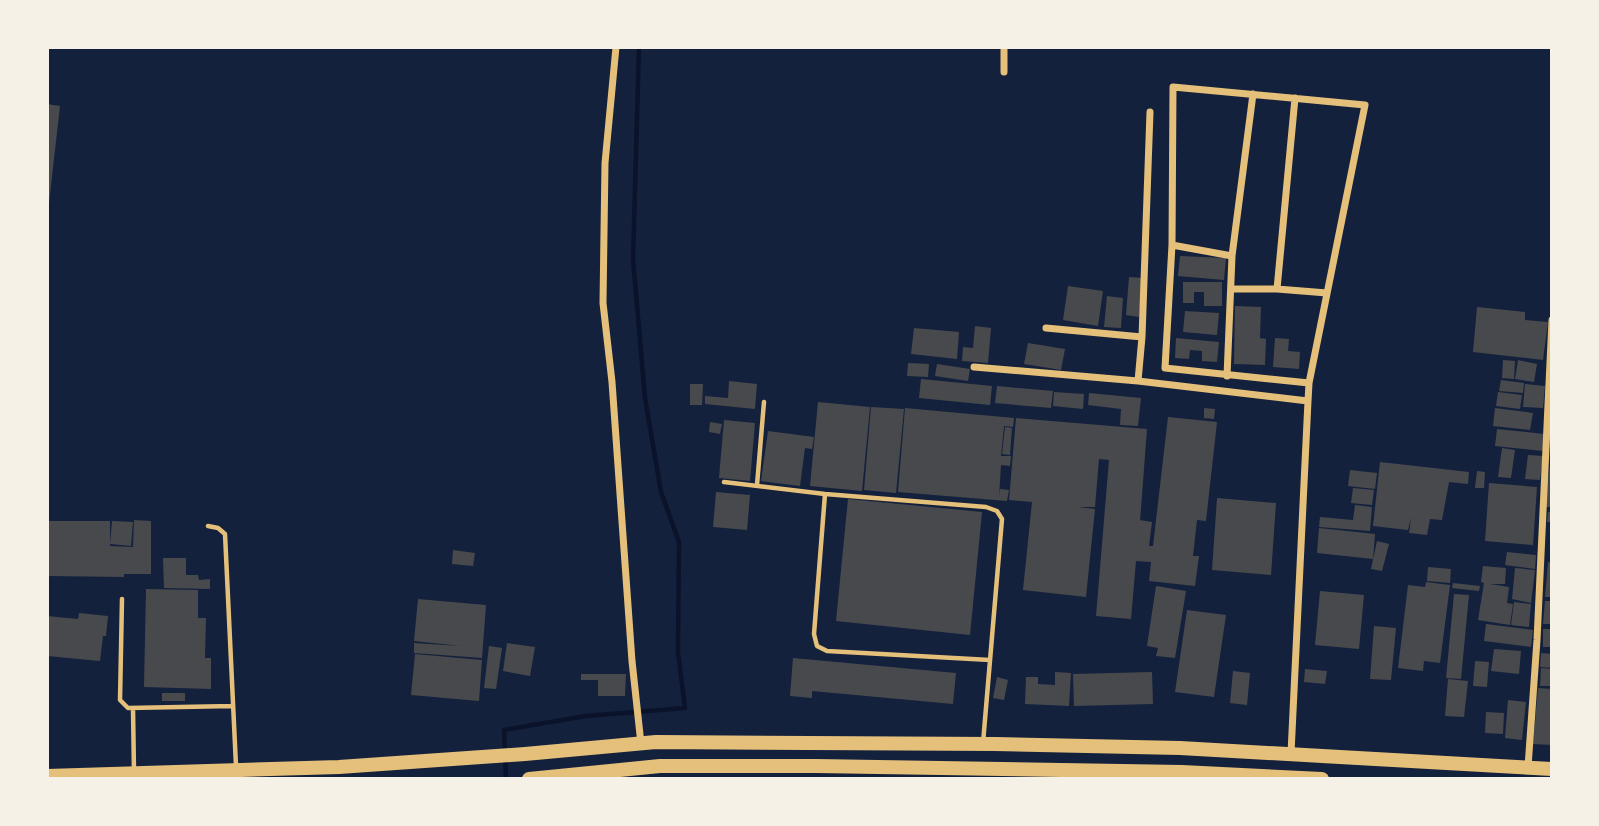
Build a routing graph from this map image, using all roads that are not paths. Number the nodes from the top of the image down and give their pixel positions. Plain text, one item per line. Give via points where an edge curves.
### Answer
1 (616, 47) edge
2 (1004, 47) edge
3 (1004, 72) dead end
4 (1253, 94) junction
5 (1296, 98) junction
6 (1150, 112) dead end
7 (1172, 245) junction
8 (1232, 256) junction
9 (1232, 289) junction
10 (1277, 289) junction
11 (1327, 293) junction
12 (1552, 320) edge
13 (1046, 328) dead end
14 (1142, 337) junction
15 (974, 367) dead end
16 (1227, 376) junction
17 (1138, 381) junction
18 (1309, 383) junction
19 (1308, 401) junction
20 (764, 402) dead end
21 (724, 482) dead end
22 (757, 485) junction
23 (825, 494) junction
24 (208, 526) dead end
25 (122, 599) dead end
26 (990, 660) junction
27 (233, 706) junction
28 (133, 708) junction
29 (641, 744) junction
30 (982, 744) junction
31 (1290, 753) junction
32 (1528, 766) junction
33 (1552, 769) edge
34 (237, 770) junction
35 (134, 773) junction
36 (951, 774) edge
37 (1084, 774) edge
38 (47, 776) edge
39 (1182, 776) edge
40 (529, 779) edge
41 (1322, 779) edge

1 - 29 street via 605,163 603,303
2 - 3 street
4 - 5 street
4 - 7 street via 1173,87
4 - 8 street
5 - 10 street
5 - 11 street via 1365,105
6 - 14 street
7 - 8 street
7 - 16 street via 1165,368
8 - 9 street
9 - 10 street
9 - 16 street
10 - 11 street
11 - 18 street
12 - 32 street
13 - 14 street
14 - 17 street
15 - 17 street
16 - 18 street
17 - 19 street
18 - 19 street
19 - 31 street
20 - 22 lane
21 - 22 lane
22 - 23 lane
23 - 26 lane via 998,511 1002,519
23 - 26 lane via 814,634 817,646 827,651
24 - 27 lane via 225,534
25 - 28 lane via 120,700
26 - 30 lane
27 - 28 lane
27 - 34 lane
28 - 35 lane
29 - 30 main road
29 - 34 main road via 339,767
30 - 31 main road
31 - 32 main road
32 - 33 main road
34 - 35 main road
35 - 38 main road
36 - 37 main road
36 - 40 main road via 660,766
37 - 39 main road
39 - 41 main road

